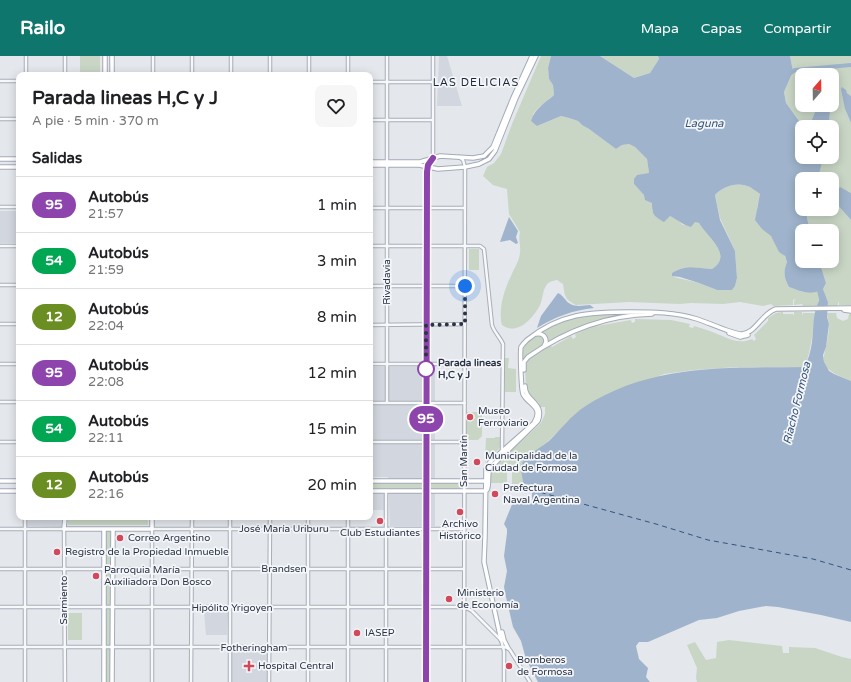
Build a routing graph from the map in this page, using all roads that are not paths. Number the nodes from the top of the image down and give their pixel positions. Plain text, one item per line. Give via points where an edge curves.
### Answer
1 (26, 56) edge
2 (65, 56) edge
3 (105, 56) edge
4 (112, 56) edge
5 (153, 56) edge
6 (192, 56) edge
7 (231, 56) edge
8 (270, 56) edge
9 (309, 56) edge
10 (348, 56) edge
11 (387, 56) edge
12 (433, 56) edge
13 (532, 56) edge
14 (536, 56) edge
15 (26, 72) edge
16 (65, 72) edge
17 (105, 72) edge
18 (112, 72) edge
19 (153, 72) edge
20 (192, 72) edge
21 (231, 72) edge
22 (270, 72) edge
23 (309, 72) edge
24 (348, 72) edge
25 (0, 81) edge
26 (16, 81) edge
27 (373, 82) edge
28 (387, 82) junction
29 (433, 82) junction
30 (0, 119) edge
31 (16, 119) edge
32 (373, 120) edge
33 (387, 120) junction
34 (433, 120) junction
35 (459, 157) junction
36 (433, 158) junction
37 (0, 159) edge
38 (16, 159) edge
39 (373, 162) edge
40 (417, 163) junction
41 (387, 164) junction
42 (373, 165) edge
43 (0, 167) edge
44 (16, 167) edge
45 (428, 167) junction
46 (465, 167) junction
47 (458, 168) junction
48 (0, 207) edge
49 (16, 207) edge
50 (373, 208) edge
51 (387, 208) junction
52 (427, 208) junction
53 (465, 208) junction
54 (0, 246) edge
55 (16, 246) edge
56 (373, 246) edge
57 (387, 246) junction
58 (465, 246) junction
59 (426, 247) junction
60 (0, 285) edge
61 (16, 285) edge
62 (373, 286) edge
63 (387, 286) junction
64 (426, 286) junction
65 (465, 286) junction
66 (851, 309) edge
67 (0, 324) edge
68 (16, 324) edge
69 (387, 324) junction
70 (465, 324) junction
71 (373, 325) edge
72 (426, 325) junction
73 (718, 327) junction
74 (535, 334) junction
75 (544, 347) junction
76 (0, 364) edge
77 (16, 364) edge
78 (373, 364) edge
79 (387, 364) junction
80 (465, 364) junction
81 (426, 365) junction
82 (0, 402) edge
83 (16, 402) edge
84 (373, 403) edge
85 (387, 403) junction
86 (426, 403) junction
87 (465, 403) junction
88 (0, 442) edge
89 (16, 442) edge
90 (373, 442) edge
91 (426, 442) junction
92 (464, 442) junction
93 (502, 453) junction
94 (0, 481) edge
95 (16, 481) edge
96 (373, 481) edge
97 (426, 481) junction
98 (464, 481) junction
99 (487, 481) junction
100 (16, 490) edge
101 (487, 490) junction
102 (0, 491) edge
103 (373, 491) edge
104 (386, 491) junction
105 (426, 491) junction
106 (464, 491) junction
107 (25, 520) edge
108 (64, 520) edge
109 (152, 520) edge
110 (192, 520) edge
111 (230, 520) edge
112 (270, 520) edge
113 (308, 520) edge
114 (348, 520) edge
115 (0, 529) edge
116 (25, 529) junction
117 (64, 529) junction
118 (104, 529) junction
119 (113, 529) junction
120 (152, 529) junction
121 (192, 529) junction
122 (230, 529) junction
123 (308, 529) junction
124 (348, 529) junction
125 (386, 529) junction
126 (426, 529) junction
127 (464, 529) junction
128 (270, 530) junction
129 (0, 569) edge
130 (24, 569) junction
131 (64, 569) junction
132 (104, 569) junction
133 (112, 569) junction
134 (151, 569) junction
135 (191, 569) junction
136 (230, 569) junction
137 (270, 569) junction
138 (308, 569) junction
139 (348, 569) junction
140 (386, 569) junction
141 (426, 569) junction
142 (464, 569) junction
143 (0, 607) edge
144 (25, 607) junction
145 (65, 607) junction
146 (104, 607) junction
147 (112, 607) junction
148 (151, 607) junction
149 (348, 607) junction
150 (192, 608) junction
151 (230, 608) junction
152 (270, 608) junction
153 (308, 608) junction
154 (386, 608) junction
155 (426, 608) junction
156 (465, 608) junction
157 (501, 640) junction
158 (0, 647) edge
159 (25, 647) junction
160 (64, 647) junction
161 (104, 647) junction
162 (112, 647) junction
163 (152, 647) junction
164 (191, 647) junction
165 (348, 647) junction
166 (426, 647) junction
167 (464, 647) junction
168 (230, 648) junction
169 (269, 648) junction
170 (308, 648) junction
171 (386, 648) junction
172 (506, 648) junction
173 (25, 682) edge
174 (65, 682) edge
175 (104, 682) edge
176 (112, 682) edge
177 (152, 682) edge
178 (191, 682) edge
179 (230, 682) edge
180 (269, 682) edge
181 (308, 682) edge
182 (348, 682) edge
183 (386, 682) edge
184 (426, 682) edge
185 (464, 682) edge
186 (504, 682) edge
187 (530, 682) edge

1 - 15 street
2 - 16 street
3 - 17 main road
4 - 18 main road
5 - 19 street
6 - 20 street
7 - 21 street
8 - 22 street
9 - 23 street
10 - 24 street
11 - 28 street, Rivadavia
12 - 29 street
13 - 35 main road via 491,151 477,158
14 - 46 main road via 495,151 484,162
25 - 26 street
27 - 28 street
28 - 29 street
28 - 33 street, Rivadavia
29 - 34 street
30 - 31 street
32 - 33 street
33 - 34 street
33 - 41 street, Rivadavia
34 - 36 street
35 - 36 main road
35 - 46 street
35 - 47 street via 461,164
36 - 40 main road
36 - 45 street
37 - 38 main road
39 - 41 main road
40 - 41 main road
40 - 45 main road
41 - 42 main road
41 - 51 street, Rivadavia
43 - 44 main road
45 - 47 main road
45 - 52 street
46 - 47 main road
46 - 53 street, San Martín
48 - 49 street
50 - 51 street
51 - 52 street
51 - 57 street, Rivadavia
52 - 53 street
52 - 59 street
53 - 58 street, San Martín
54 - 55 street
56 - 57 street
57 - 59 street
57 - 63 street, Rivadavia
58 - 59 street
58 - 65 street, San Martín
58 - 93 street via 480,246 484,249 492,325 503,344
59 - 64 street
60 - 61 street
62 - 63 street
63 - 64 street
63 - 69 street, Rivadavia
64 - 65 street
64 - 72 street
65 - 70 street, San Martín
66 - 73 main road via 776,311 769,314 752,333 742,337
67 - 68 street
69 - 71 street
69 - 72 street
69 - 79 street, Rivadavia
70 - 72 street
70 - 80 street, San Martín
72 - 81 street
73 - 74 main road via 694,318 668,313 602,312 569,317
73 - 75 main road via 670,315 628,316 592,324
74 - 75 main road via 545,337
74 - 93 main road via 524,342 520,352 523,394 535,406 537,417 534,423
75 - 93 main road via 524,362 525,392 538,406 538,421
76 - 77 street
78 - 79 street
79 - 81 street
79 - 85 street, Rivadavia
80 - 81 street
80 - 87 street, San Martín
81 - 86 street
82 - 83 street
84 - 85 street
85 - 86 street
86 - 87 street
86 - 91 street
87 - 92 street, San Martín
88 - 89 street
90 - 91 street
91 - 92 street
91 - 97 street
92 - 98 street, San Martín
93 - 99 main road via 490,468
94 - 95 main road
96 - 97 main road
97 - 98 main road
97 - 105 street
98 - 99 main road
98 - 106 street, San Martín
99 - 101 main road
100 - 102 main road
101 - 106 main road
101 - 157 main road via 484,562
101 - 172 main road via 485,562
103 - 104 main road
104 - 105 main road
104 - 125 street
105 - 106 main road
105 - 126 street
106 - 127 street, San Martín
107 - 116 street
108 - 117 main road, Sarmiento
109 - 120 main road
110 - 121 street
111 - 122 street
112 - 128 street
113 - 123 street
114 - 124 street
115 - 116 street
116 - 117 street
116 - 130 street
117 - 118 main road
117 - 131 street, Sarmiento
118 - 119 main road
118 - 132 main road
119 - 120 main road
119 - 133 main road
120 - 121 street, José María Uriburu
120 - 134 street
121 - 122 street, José María Uriburu
121 - 135 street
122 - 128 street, José María Uriburu
122 - 136 street
123 - 124 street, José María Uriburu
123 - 128 street, José María Uriburu
123 - 138 street
124 - 125 street, José María Uriburu
124 - 139 street
125 - 126 street, José María Uriburu
125 - 140 street
126 - 127 street, José María Uriburu
126 - 141 street
127 - 142 street, San Martín
128 - 137 street
129 - 130 street, Brandsen
130 - 131 street, Brandsen
130 - 144 street
131 - 132 street, Brandsen
131 - 145 street, Sarmiento
132 - 133 street, Brandsen
132 - 146 main road
133 - 134 street, Brandsen
133 - 147 main road
134 - 135 street, Brandsen
134 - 148 street
135 - 136 street, Brandsen
135 - 150 street
136 - 137 street, Brandsen
136 - 151 street
137 - 138 street, Brandsen
137 - 152 street
138 - 139 street, Brandsen
138 - 153 street
139 - 140 street, Brandsen
139 - 149 street
140 - 141 street, Brandsen
140 - 154 street
141 - 142 street, Brandsen
141 - 155 street
142 - 156 street, San Martín
143 - 144 street, Hipólito Yrigoyen
144 - 145 street, Hipólito Yrigoyen
144 - 159 street
145 - 146 street, Hipólito Yrigoyen
145 - 160 street, Sarmiento
146 - 147 street, Hipólito Yrigoyen
146 - 161 main road
147 - 148 street, Hipólito Yrigoyen
147 - 162 main road
148 - 150 street, Hipólito Yrigoyen
148 - 163 street
149 - 153 street, Hipólito Yrigoyen
149 - 154 street, Hipólito Yrigoyen
149 - 165 street
150 - 151 street, Hipólito Yrigoyen
150 - 164 street
151 - 152 street, Hipólito Yrigoyen
151 - 168 street
152 - 153 street, Hipólito Yrigoyen
152 - 169 street
153 - 170 street
154 - 155 street, Hipólito Yrigoyen
154 - 171 street
155 - 156 street, Hipólito Yrigoyen
155 - 166 street
156 - 157 street via 472,611
156 - 167 street, San Martín
157 - 172 street
158 - 159 street, Fotheringham
159 - 160 street, Fotheringham
159 - 173 street
160 - 161 street, Fotheringham
160 - 174 street, Sarmiento
161 - 162 street, Fotheringham
161 - 175 main road
162 - 163 street, Fotheringham
162 - 176 main road
163 - 164 street, Fotheringham
163 - 177 street
164 - 168 street, Fotheringham
164 - 178 street
165 - 170 street, Fotheringham
165 - 171 street, Fotheringham
165 - 182 street
166 - 167 street, Fotheringham
166 - 171 street, Fotheringham
166 - 184 street
167 - 172 street, Fotheringham
167 - 185 street, San Martín
168 - 169 street, Fotheringham
168 - 179 street
169 - 170 street, Fotheringham
169 - 180 street
170 - 181 street
171 - 183 street
172 - 186 street
172 - 187 street

